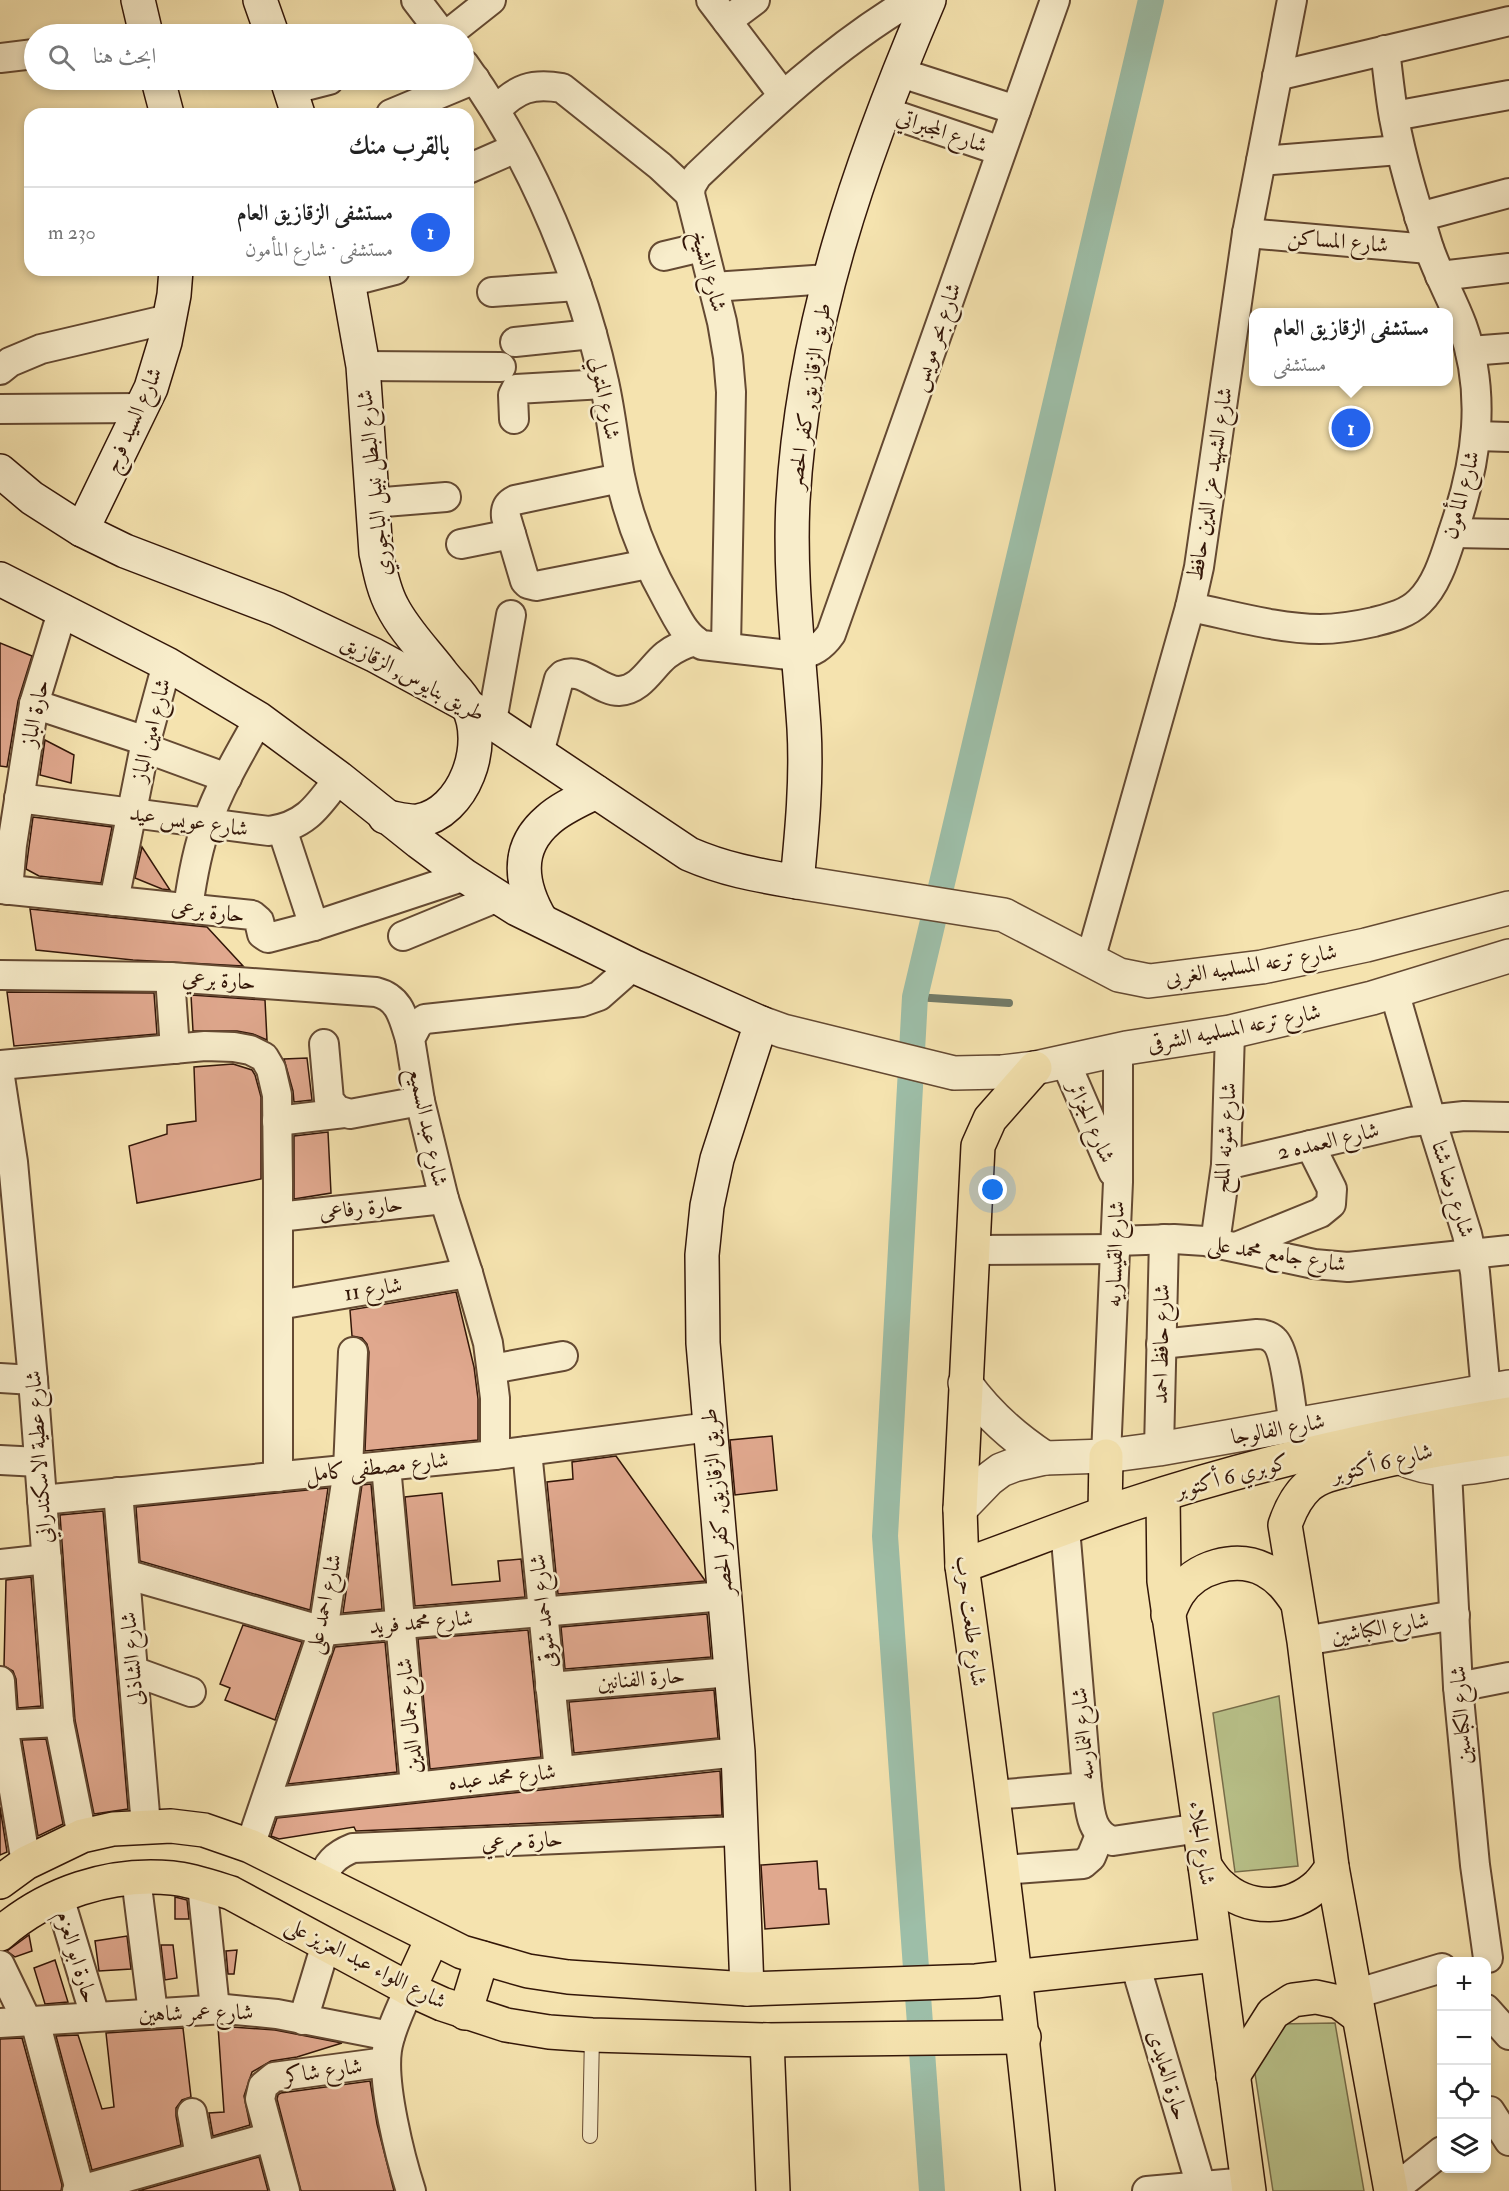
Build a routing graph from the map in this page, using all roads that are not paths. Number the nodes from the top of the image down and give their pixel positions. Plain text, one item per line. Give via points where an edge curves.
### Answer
1 (138, 0) edge
2 (260, 0) edge
3 (416, 0) edge
4 (491, 0) edge
5 (755, 0) edge
6 (912, 0) edge
7 (929, 0) edge
8 (1055, 0) edge
9 (1292, 0) edge
10 (719, 11) edge
11 (1498, 15) edge
12 (144, 24) edge
13 (268, 24) edge
14 (434, 24) edge
15 (461, 24) edge
16 (1385, 50) junction
17 (24, 55) edge
18 (0, 58) edge
19 (898, 72) junction
20 (1277, 76) junction
21 (474, 78) edge
22 (161, 90) edge
23 (448, 90) edge
24 (783, 95) junction
25 (1509, 95) edge
26 (430, 107) edge
27 (165, 108) edge
28 (496, 110) junction
29 (1016, 110) junction
30 (883, 111) junction
31 (1394, 116) junction
32 (516, 148) junction
33 (1400, 150) junction
34 (1001, 151) junction
35 (1261, 160) junction
36 (474, 166) edge
37 (1509, 193) edge
38 (690, 194) junction
39 (1419, 217) junction
40 (1247, 233) junction
41 (702, 247) junction
42 (1429, 249) junction
43 (664, 256) dead end
44 (1509, 268) edge
45 (175, 276) edge
46 (348, 276) edge
47 (1440, 276) junction
48 (828, 279) junction
49 (577, 286) junction
50 (713, 287) junction
51 (492, 292) dead end
52 (169, 319) junction
53 (592, 334) junction
54 (515, 342) dead end
55 (1509, 348) edge
56 (1470, 351) junction
57 (363, 366) junction
58 (501, 367) dead end
59 (0, 370) edge
60 (604, 384) junction
61 (141, 408) junction
62 (0, 409) edge
63 (514, 418) dead end
64 (1477, 436) junction
65 (1509, 437) edge
66 (0, 471) edge
67 (620, 478) junction
68 (446, 497) dead end
69 (372, 502) junction
70 (82, 530) junction
71 (1453, 533) junction
72 (511, 534) junction
73 (1509, 534) edge
74 (461, 544) dead end
75 (648, 564) junction
76 (1, 585) edge
77 (1190, 607) junction
78 (63, 609) junction
79 (511, 615) dead end
80 (695, 641) junction
81 (726, 647) junction
82 (797, 656) junction
83 (167, 664) junction
84 (34, 704) junction
85 (480, 713) junction
86 (259, 719) junction
87 (145, 745) junction
88 (539, 753) junction
89 (227, 778) junction
90 (339, 778) junction
91 (596, 792) junction
92 (19, 798) junction
93 (131, 813) junction
94 (386, 817) junction
95 (206, 824) junction
96 (282, 829) junction
97 (465, 876) junction
98 (809, 884) junction
99 (4, 890) edge
100 (498, 897) junction
101 (114, 901) junction
102 (188, 908) junction
103 (1509, 908) edge
104 (1004, 915) joint
105 (541, 920) junction
106 (314, 926) junction
107 (403, 936) dead end
108 (1509, 956) edge
109 (1090, 960) junction
110 (633, 966) junction
111 (0, 975) edge
112 (170, 977) junction
113 (1394, 991) junction
114 (772, 1027) junction
115 (1230, 1032) junction
116 (410, 1039) junction
117 (324, 1044) dead end
118 (175, 1049) junction
119 (1118, 1051) junction
120 (1050, 1064) junction
121 (0, 1065) edge
122 (0, 1077) edge
123 (420, 1101) junction
124 (344, 1113) junction
125 (1509, 1117) edge
126 (1431, 1119) junction
127 (277, 1121) junction
128 (1310, 1145) junction
129 (7, 1161) edge
130 (1226, 1165) junction
131 (1118, 1182) junction
132 (444, 1198) junction
133 (278, 1217) junction
134 (1164, 1239) junction
135 (1116, 1245) junction
136 (1225, 1245) junction
137 (972, 1250) junction
138 (1509, 1250) edge
139 (1472, 1255) junction
140 (468, 1273) junction
141 (13, 1302) edge
142 (278, 1305) junction
143 (1161, 1344) junction
144 (353, 1352) dead end
145 (563, 1356) dead end
146 (492, 1369) junction
147 (0, 1378) edge
148 (33, 1380) junction
149 (965, 1383) junction
150 (1501, 1398) edge
151 (710, 1427) junction
152 (1294, 1427) junction
153 (1509, 1438) edge
154 (1159, 1449) junction
155 (527, 1451) junction
156 (495, 1455) junction
157 (1106, 1456) junction
158 (1398, 1457) junction
159 (1045, 1458) junction
160 (0, 1460) edge
161 (1509, 1461) edge
162 (39, 1462) junction
163 (386, 1466) junction
164 (348, 1470) junction
165 (1447, 1471) junction
166 (278, 1477) junction
167 (118, 1492) junction
168 (1163, 1495) junction
169 (42, 1500) junction
170 (960, 1509) junction
171 (1105, 1514) junction
172 (1065, 1528) junction
173 (46, 1559) junction
174 (0, 1564) edge
175 (962, 1566) junction
176 (125, 1574) junction
177 (724, 1596) junction
178 (1298, 1602) junction
179 (542, 1611) junction
180 (1168, 1615) junction
181 (1455, 1616) junction
182 (400, 1624) junction
183 (323, 1631) junction
184 (1304, 1641) junction
185 (133, 1671) junction
186 (731, 1672) junction
187 (1509, 1677) edge
188 (0, 1681) edge
189 (550, 1687) junction
190 (1458, 1687) junction
191 (191, 1692) dead end
192 (59, 1722) junction
193 (2, 1725) edge
194 (738, 1752) junction
195 (559, 1771) junction
196 (415, 1786) junction
197 (1087, 1787) junction
198 (994, 1795) junction
199 (266, 1803) junction
200 (146, 1826) junction
201 (1200, 1828) junction
202 (740, 1831) junction
203 (1101, 1835) junction
204 (82, 1836) junction
205 (250, 1846) junction
206 (26, 1863) junction
207 (1205, 1866) junction
208 (1332, 1867) junction
209 (1003, 1870) junction
210 (136, 1878) junction
211 (0, 1882) edge
212 (321, 1882) junction
213 (202, 1884) junction
214 (59, 1897) junction
215 (0, 1934) edge
216 (432, 1938) junction
217 (326, 1944) junction
218 (1216, 1955) junction
219 (1490, 1957) edge
220 (482, 1958) junction
221 (1135, 1964) junction
222 (0, 1965) edge
223 (1437, 1970) edge
224 (1016, 1977) junction
225 (409, 1989) junction
226 (747, 1989) junction
227 (1357, 2005) junction
228 (215, 2009) junction
229 (1488, 2011) edge
230 (153, 2013) junction
231 (465, 2013) junction
232 (95, 2016) junction
233 (303, 2020) junction
234 (21, 2022) edge
235 (592, 2035) junction
236 (1509, 2035) edge
237 (1024, 2037) junction
238 (767, 2040) junction
239 (388, 2049) junction
240 (1233, 2076) junction
241 (1495, 2107) edge
242 (192, 2113) dead end
243 (590, 2136) dead end
244 (270, 2137) junction
245 (1509, 2140) edge
246 (1437, 2155) edge
247 (200, 2156) junction
248 (1201, 2186) junction
249 (1248, 2187) edge
250 (79, 2191) edge
251 (285, 2191) edge
252 (411, 2191) edge
253 (773, 2191) edge
254 (1038, 2191) edge
255 (1147, 2191) edge
256 (1392, 2191) edge

1 - 12 main road
2 - 13 main road
3 - 14 street
4 - 15 street
5 - 10 street
6 - 24 street via 870,26
7 - 19 main road, طريق الزقازيق, كفر الحصر
8 - 29 street, شارع بحر مويس
9 - 20 street, شارع الشهيد عز الدين حافظ
10 - 24 street
11 - 16 street
16 - 20 street
16 - 31 street, شارع المأمون
17 - 18 street
19 - 29 street
19 - 30 main road, طريق الزقازيق, كفر الحصر
20 - 35 street, شارع الشهيد عز الدين حافظ
21 - 28 street, شارع المتولي
22 - 27 main road
23 - 26 street
24 - 38 street via 697,176
25 - 31 street
28 - 32 street, شارع المتولي
28 - 38 street via 524,89 543,85 562,88
29 - 34 street, شارع بحر مويس
30 - 34 street, شارع المجبراتي
30 - 48 main road, طريق الزقازيق, كفر الحصر
31 - 33 street, شارع المأمون
32 - 36 street
32 - 49 street, شارع المتولي via 556,231
33 - 35 street
33 - 39 street, شارع المأمون
34 - 82 street, شارع بحر مويس via 831,633 823,645
35 - 40 street, شارع الشهيد عز الدين حافظ
37 - 39 street
38 - 41 street, شارع الشيخ
39 - 42 street, شارع المأمون
40 - 42 street, شارع المساكن
40 - 77 street, شارع الشهيد عز الدين حافظ via 1208,515
41 - 43 street
41 - 50 street, شارع الشيخ
42 - 47 street, شارع المأمون
44 - 47 street
45 - 52 main road, شارع السيد فرج
46 - 57 main road, شارع البطل نبيل الباجوري
47 - 56 street, شارع المأمون
48 - 50 street
48 - 82 main road, طريق الزقازيق, كفر الحصر via 811,352 793,502
49 - 51 street
49 - 53 street, شارع المتولي
50 - 81 street, شارع الشيخ via 731,392
52 - 59 street via 41,349
52 - 61 main road, شارع السيد فرج via 151,388
53 - 54 street
53 - 60 street, شارع المتولي
55 - 56 street
56 - 64 street, شارع المأمون
57 - 58 street
57 - 69 main road, شارع البطل نبيل الباجوري
60 - 63 street via 516,388
60 - 67 street, شارع المتولي
61 - 62 street
61 - 70 main road, شارع السيد فرج
64 - 65 street
64 - 71 street, شارع المأمون via 1472,470
66 - 70 main road, طريق بنايوس, الزقازيق via 32,498
67 - 72 street via 509,503 506,509
67 - 75 street, شارع المتولي
68 - 69 street
69 - 85 main road, شارع البطل نبيل الباجوري via 381,580 392,607
70 - 85 main road, طريق بنايوس, الزقازيق via 125,551 277,609 374,655
71 - 73 street
71 - 77 street, شارع المأمون via 1427,593 1412,608 1388,619 1318,629
72 - 74 street
72 - 75 street via 525,581 532,586
75 - 80 street, شارع المتولي via 682,627
76 - 78 main road
77 - 109 street, شارع الشهيد عز الدين حافظ
78 - 83 main road
78 - 84 street, حارة الباز
79 - 85 street
80 - 81 street
80 - 88 street via 668,653 640,683 620,691 574,673 563,675
81 - 82 street
82 - 98 main road, طريق الزقازيق, كفر الحصر via 804,729 802,831
83 - 86 main road
83 - 87 street, شارع امين الباز
84 - 87 street
84 - 92 street, حارة الباز
85 - 88 main road, طريق بنايوس, الزقازيق
85 - 94 main road via 473,762 462,789 445,809 417,821
86 - 89 street
86 - 90 main road
87 - 89 street
87 - 93 street, شارع امين الباز
88 - 91 main road, طريق بنايوس, الزقازيق
89 - 95 street
90 - 94 main road
90 - 96 street, شارع عويس عيد via 311,813
91 - 98 main road, طريق بنايوس, الزقازيق via 689,854 718,867
91 - 105 main road via 548,819 533,835 524,858 524,884
92 - 93 street, شارع عويس عيد
92 - 99 street, حارة الباز
93 - 95 street, شارع عويس عيد
93 - 101 street, شارع امين الباز
94 - 97 main road
95 - 96 street, شارع عويس عيد via 255,831
95 - 102 street
96 - 106 street
97 - 100 main road
97 - 106 street, حارة برعى
98 - 104 main road, طريق بنايوس, الزقازيق
99 - 101 street, حارة برعى
100 - 105 main road
100 - 107 street
101 - 102 street, حارة برعى
102 - 106 street, حارة برعى via 252,915 268,938
103 - 109 main road, شارع ترعه المسلميه الغربى via 1366,945 1262,967 1170,980 1149,981 1119,975
104 - 109 main road, شارع ترعه المسلميه الغربى
105 - 110 main road
108 - 113 main road, شارع ترعه المسلميه الشرقى
110 - 114 main road
110 - 116 street, شارع عبد السميع via 599,996 582,1002 425,1019
111 - 112 street, حارة برعي
112 - 116 street, حارة برعي via 385,994 399,1006
112 - 118 street
113 - 115 main road, شارع ترعه المسلميه الشرقى
113 - 126 street, شارع رضا شتا
114 - 120 main road, شارع ترعه المسلميه الشرقى via 954,1073 998,1072
114 - 151 main road, طريق الزقازيق, كفر الحصر via 717,1159 707,1206 701,1303
115 - 119 main road, شارع ترعه المسلميه الشرقى
115 - 130 street, شارع شونه الملح
116 - 123 street, شارع عبد السميع
117 - 124 street via 329,1100
118 - 121 street
118 - 127 street via 234,1047 264,1057 277,1095
119 - 120 main road, شارع ترعه المسلميه الشرقى
119 - 131 street, شارع القيساريه
120 - 131 street, شارع الجزائر
120 - 137 main road, شارع طلعت حرب via 990,1119 978,1146
122 - 129 street, شارع عطية الاسكندراني
123 - 124 street
123 - 132 street, شارع عبد السميع
124 - 127 street
125 - 126 street, شارع العمده 2
126 - 128 street, شارع العمده 2
126 - 139 street, شارع رضا شتا
127 - 133 street
128 - 130 street, شارع العمده 2
128 - 136 street via 1332,1189 1331,1204 1320,1213
129 - 141 street, شارع عطية الاسكندراني
130 - 136 street, شارع شونه الملح
131 - 135 street, شارع القيساريه
132 - 133 street, حارة رفاعى
132 - 140 street, شارع عبد السميع
133 - 142 street
134 - 135 street, شارع جامع محمد على
134 - 136 street, شارع جامع محمد على
134 - 143 street, شارع حافظ احمد
135 - 137 street, شارع جامع محمد على
135 - 157 street, شارع القيساريه
136 - 139 street, شارع جامع محمد على via 1314,1264 1348,1267
137 - 149 main road, شارع طلعت حرب
138 - 139 street, شارع جامع محمد على
139 - 150 street, شارع رضا شتا
140 - 142 street, شارع 11
140 - 146 street, شارع عبد السميع
141 - 148 street, شارع عطية الاسكندراني
142 - 166 street
143 - 152 street via 1269,1336 1281,1351
143 - 154 street, شارع حافظ احمد
144 - 164 street, شارع احمد على
145 - 146 street
146 - 156 street, شارع عبد السميع
147 - 148 street
148 - 162 street, شارع عطية الاسكندراني
149 - 159 main road via 1009,1432
149 - 170 main road, شارع طلعت حرب
150 - 152 main road, شارع الفالوجا
150 - 168 main road, كوبري 6 أكتوبر via 1447,1424 1315,1453
151 - 155 street, شارع مصطفى كامل
151 - 177 main road, طريق الزقازيق, كفر الحصر
152 - 154 main road, شارع الفالوجا
153 - 158 main road, شارع 6 أكتوبر
154 - 157 main road, شارع الفالوجا
155 - 156 street, شارع مصطفى كامل
155 - 179 street, شارع احمد شوقى
156 - 163 street, شارع مصطفى كامل
157 - 159 main road, شارع الفالوجا
157 - 171 main road
158 - 165 main road
158 - 178 main road, شارع 6 أكتوبر via 1323,1477 1298,1496 1286,1525
159 - 170 main road, شارع الفالوجا via 1001,1470
160 - 162 street
161 - 165 main road
162 - 169 street, شارع عطية الاسكندراني
163 - 164 street, شارع مصطفى كامل
163 - 182 street, شارع جمال الدين
164 - 166 street, شارع مصطفى كامل
164 - 183 street, شارع احمد على
165 - 181 street, شارع الكباسين
166 - 167 street, شارع مصطفى كامل
167 - 169 street, شارع مصطفى كامل
167 - 176 street, شارع الشاذلى
168 - 171 main road, كوبري 6 أكتوبر
168 - 180 main road, شارع الجلاء
169 - 173 street, شارع عطية الاسكندراني
170 - 175 main road, شارع طلعت حرب
171 - 172 main road, كوبري 6 أكتوبر
172 - 175 main road, كوبري 6 أكتوبر
172 - 197 street, شارع النمارسه
173 - 174 street
173 - 192 street, شارع عطية الاسكندراني
175 - 198 main road, شارع طلعت حرب
176 - 183 street, شارع محمد فريد
176 - 185 street, شارع الشاذلى
177 - 179 street, شارع محمد فريد
177 - 186 main road, طريق الزقازيق, كفر الحصر
178 - 180 main road via 1284,1583 1264,1569 1241,1563 1217,1565 1195,1576 1178,1593
178 - 184 main road
179 - 182 street, شارع محمد فريد
179 - 189 street, شارع احمد شوقى
180 - 201 main road, شارع الجلاء
181 - 184 street, شارع الكباشين
181 - 190 street, شارع الكباسين
182 - 183 street, شارع محمد فريد
182 - 196 street, شارع جمال الدين
183 - 199 street, شارع احمد على
184 - 208 main road
185 - 191 street
185 - 200 street, شارع الشاذلى
186 - 189 street, حارة الفنانين
186 - 194 main road, طريق الزقازيق, كفر الحصر
187 - 190 street
188 - 193 street
189 - 195 street, شارع احمد شوقى
190 - 219 street, شارع الكباسين via 1474,1865
192 - 193 street
192 - 204 street, شارع عطية الاسكندراني
193 - 206 street
194 - 195 street, شارع محمد عبده
194 - 202 main road, طريق الزقازيق, كفر الحصر
195 - 196 street, شارع محمد عبده
196 - 199 street, شارع محمد عبده
197 - 198 street
197 - 203 street, شارع النمارسه via 1093,1825
198 - 209 main road, شارع طلعت حرب
199 - 205 street, شارع احمد على
200 - 204 main road
200 - 205 main road via 204,1830
201 - 203 street via 1120,1840
201 - 207 main road, شارع الجلاء
202 - 212 street, حارة مرعي via 352,1848 332,1860
202 - 226 main road, طريق الزقازيق, كفر الحصر
203 - 209 street via 1091,1857 1083,1864
204 - 206 main road
205 - 212 main road
206 - 211 main road
207 - 208 main road via 1236,1897 1258,1904 1280,1904 1301,1898 1319,1885
207 - 218 main road, شارع الجلاء
208 - 227 main road
209 - 224 main road, شارع طلعت حرب
210 - 213 main road, شارع اللواء عبد العزيز على via 172,1878
210 - 214 main road, شارع اللواء عبد العزيز على via 106,1881
210 - 230 street
212 - 216 main road
213 - 217 main road, شارع اللواء عبد العزيز على via 231,1893
213 - 228 street
214 - 215 main road, شارع اللواء عبد العزيز على via 40,1905
214 - 232 street, حارة ابو العزم
216 - 220 main road
216 - 225 main road
217 - 225 main road, شارع اللواء عبد العزيز على
217 - 233 street
218 - 221 main road
218 - 240 main road, شارع الجلاء
220 - 226 main road via 568,1977
220 - 231 main road
221 - 224 main road
221 - 248 street, حارة العايدى
222 - 234 street
223 - 227 street
224 - 226 main road
224 - 237 main road, شارع طلعت حرب
225 - 231 main road, شارع اللواء عبد العزيز على
225 - 239 street
227 - 240 main road via 1316,1997 1293,2000 1273,2013
227 - 256 main road
228 - 230 street, شارع عمر شاهين
228 - 233 street, شارع عمر شاهين
229 - 236 street
230 - 232 street, شارع عمر شاهين
231 - 235 main road, شارع اللواء عبد العزيز على via 506,2025
232 - 234 street, شارع عمر شاهين
233 - 239 street, شارع عمر شاهين
234 - 250 street
235 - 238 main road, شارع اللواء عبد العزيز على
235 - 243 lane
237 - 238 main road, شارع اللواء عبد العزيز على
237 - 254 main road, شارع طلعت حرب
238 - 253 main road
239 - 244 street, شارع شاكر via 268,2080 260,2099
239 - 252 street via 393,2119
240 - 249 main road, شارع الجلاء
241 - 245 street
242 - 247 street
244 - 247 street
244 - 251 street, شارع شاكر
246 - 256 street
247 - 250 street
248 - 249 street
248 - 255 street

